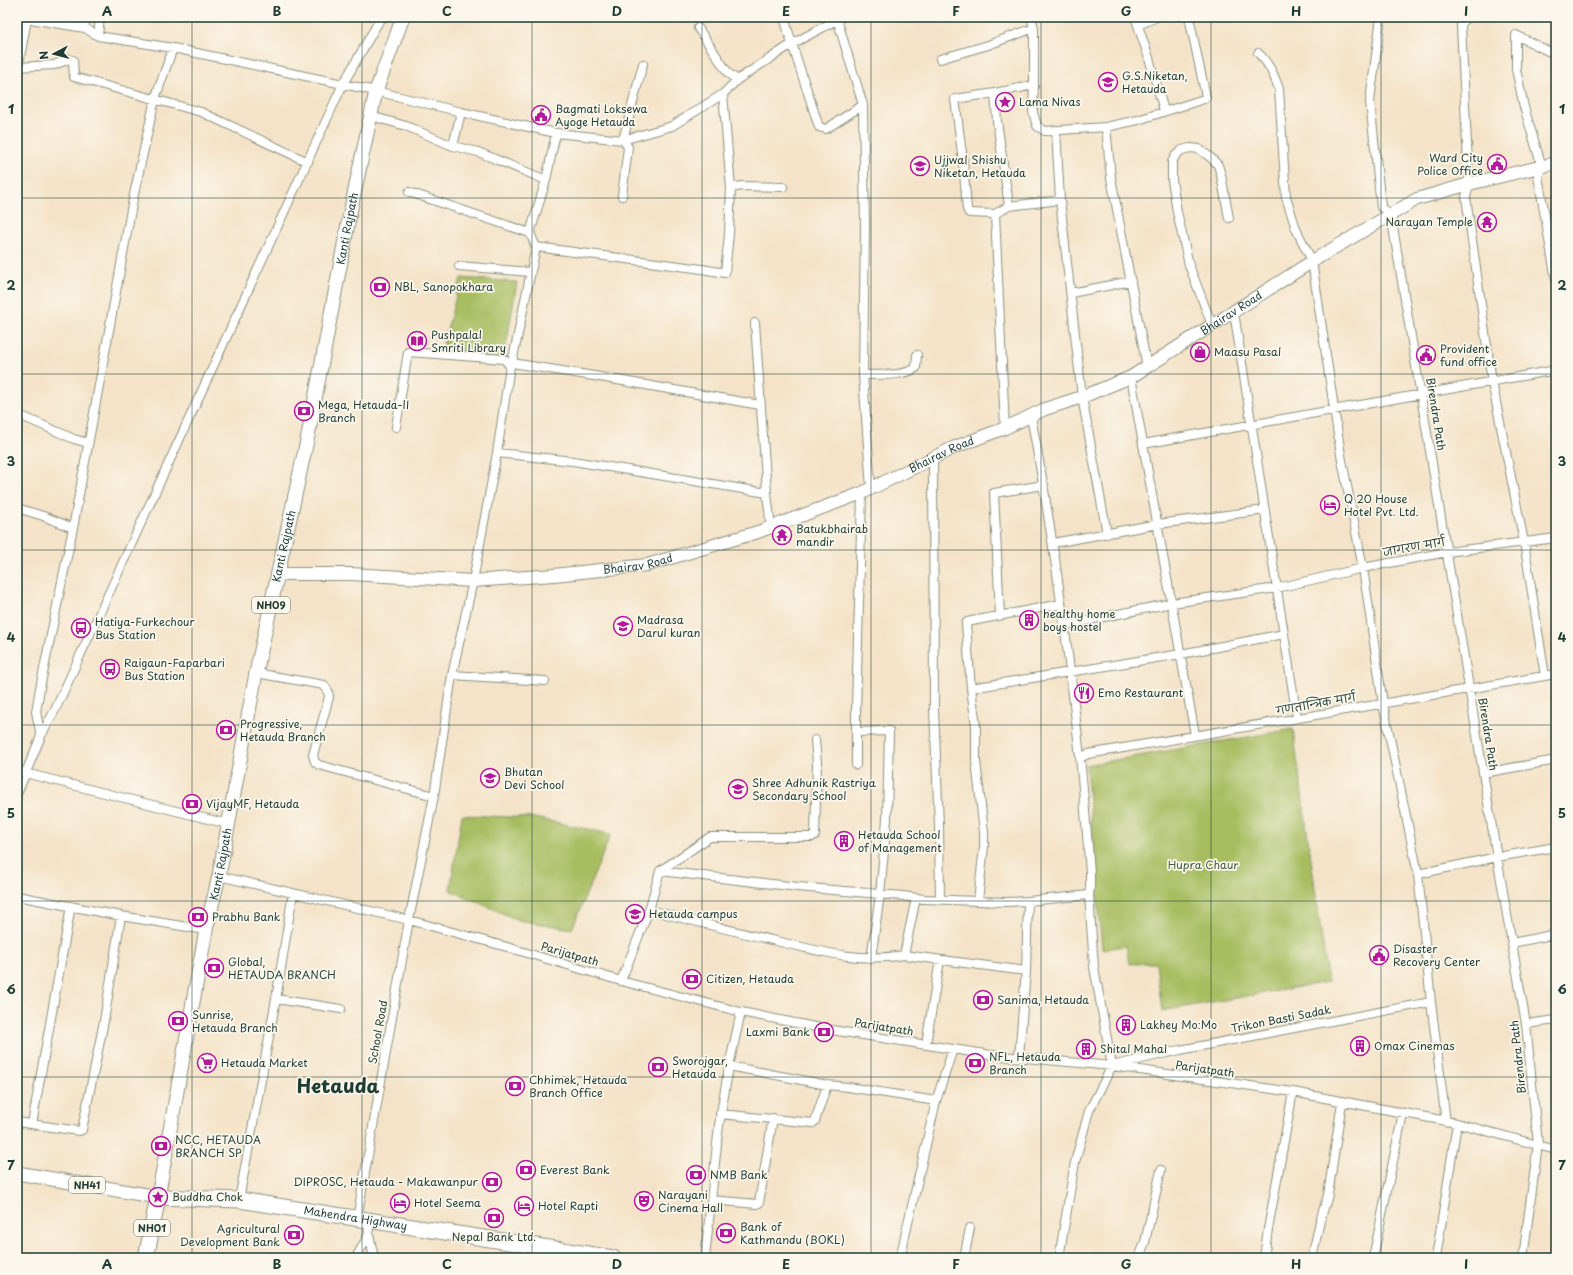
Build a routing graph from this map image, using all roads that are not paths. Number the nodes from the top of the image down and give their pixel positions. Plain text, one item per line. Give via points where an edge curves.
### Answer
1 (18, 17) edge
2 (84, 17) edge
3 (100, 17) edge
4 (384, 17) edge
5 (403, 17) edge
6 (784, 17) edge
7 (1032, 17) edge
8 (1157, 17) edge
9 (1189, 17) edge
10 (1381, 17) edge
11 (1466, 17) edge
12 (840, 18) edge
13 (27, 19) junction
14 (1137, 21) edge
15 (85, 28) junction
16 (698, 28) dead end
17 (1034, 28) junction
18 (98, 36) junction
19 (792, 44) junction
20 (173, 48) junction
21 (1258, 53) dead end
22 (1556, 55) edge
23 (940, 59) dead end
24 (643, 64) dead end
25 (17, 70) edge
26 (737, 80) junction
27 (343, 84) junction
28 (1034, 85) junction
29 (376, 91) junction
30 (995, 93) junction
31 (724, 94) junction
32 (155, 99) junction
33 (864, 105) junction
34 (1164, 111) junction
35 (461, 112) junction
36 (371, 116) junction
37 (1106, 127) junction
38 (1056, 130) junction
39 (556, 133) junction
40 (623, 140) junction
41 (452, 146) junction
42 (308, 162) junction
43 (1556, 163) edge
44 (1542, 167) junction
45 (546, 180) junction
46 (1469, 184) junction
47 (783, 186) dead end
48 (731, 188) junction
49 (409, 192) dead end
50 (622, 196) dead end
51 (1060, 200) junction
52 (1009, 206) junction
53 (995, 214) junction
54 (1391, 215) junction
55 (1229, 218) dead end
56 (530, 232) junction
57 (536, 247) junction
58 (1312, 261) junction
59 (459, 266) dead end
60 (530, 272) junction
61 (1556, 280) edge
62 (1131, 281) junction
63 (1071, 293) junction
64 (1234, 312) junction
65 (755, 323) dead end
66 (1212, 325) junction
67 (917, 355) dead end
68 (511, 364) junction
69 (1147, 367) junction
70 (1556, 370) edge
71 (863, 375) junction
72 (1131, 377) junction
73 (1492, 382) junction
74 (1422, 395) junction
75 (1082, 397) junction
76 (760, 405) junction
77 (1335, 410) junction
78 (17, 414) edge
79 (1031, 416) junction
80 (1251, 424) junction
81 (396, 427) dead end
82 (1005, 428) junction
83 (88, 443) junction
84 (1143, 444) junction
85 (497, 453) junction
86 (933, 457) junction
87 (1044, 485) junction
88 (866, 491) junction
89 (767, 493) junction
90 (17, 508) edge
91 (1265, 510) junction
92 (1158, 524) junction
93 (73, 528) junction
94 (771, 528) junction
95 (1107, 534) junction
96 (1556, 538) edge
97 (1524, 542) junction
98 (1053, 543) junction
99 (1447, 552) junction
100 (1363, 568) junction
101 (278, 574) junction
102 (473, 581) junction
103 (1277, 588) junction
104 (1172, 603) junction
105 (1061, 604) junction
106 (1000, 615) junction
107 (1065, 625) junction
108 (1284, 634) junction
109 (1181, 654) junction
110 (1070, 671) junction
111 (256, 673) junction
112 (1556, 674) edge
113 (452, 675) junction
114 (1545, 676) junction
115 (544, 680) dead end
116 (971, 688) junction
117 (1470, 689) junction
118 (1383, 704) junction
119 (1297, 718) junction
120 (856, 732) junction
121 (1195, 735) junction
122 (41, 736) junction
123 (815, 740) dead end
124 (1080, 758) junction
125 (1556, 760) edge
126 (856, 765) dead end
127 (21, 772) edge
128 (1483, 773) junction
129 (17, 794) edge
130 (434, 796) junction
131 (228, 824) junction
132 (1556, 847) edge
133 (1497, 858) junction
134 (660, 871) junction
135 (1418, 874) junction
136 (219, 876) junction
137 (293, 893) junction
138 (880, 894) junction
139 (1089, 895) junction
140 (17, 896) edge
141 (916, 898) junction
142 (940, 900) junction
143 (978, 901) junction
144 (1028, 902) junction
145 (71, 906) junction
146 (649, 910) junction
147 (121, 916) junction
148 (409, 920) junction
149 (206, 930) junction
150 (1556, 934) edge
151 (1512, 943) junction
152 (904, 955) junction
153 (871, 959) junction
154 (940, 960) junction
155 (1026, 971) junction
156 (621, 981) junction
157 (276, 999) junction
158 (1431, 1002) junction
159 (341, 1009) dead end
160 (741, 1012) junction
161 (1556, 1020) edge
162 (1526, 1024) junction
163 (926, 1044) junction
164 (953, 1049) junction
165 (1018, 1057) junction
166 (729, 1066) junction
167 (1112, 1066) junction
168 (827, 1084) junction
169 (1293, 1092) junction
170 (936, 1101) junction
171 (1342, 1102) junction
172 (1403, 1113) junction
173 (720, 1114) junction
174 (774, 1118) junction
175 (17, 1122) edge
176 (1446, 1122) junction
177 (1457, 1123) junction
178 (32, 1124) junction
179 (1538, 1144) junction
180 (1556, 1150) edge
181 (1161, 1170) dead end
182 (17, 1173) edge
183 (158, 1197) junction
184 (239, 1200) junction
185 (711, 1200) junction
186 (365, 1224) junction
187 (970, 1228) dead end
188 (582, 1255) edge
189 (146, 1258) edge
190 (356, 1258) edge
191 (374, 1258) edge
192 (613, 1258) edge
193 (705, 1258) edge
194 (900, 1258) edge
195 (964, 1258) edge
196 (1059, 1258) edge
197 (1139, 1258) edge
198 (1264, 1258) edge
199 (1312, 1258) edge
200 (1373, 1258) edge
201 (1436, 1258) edge
202 (1523, 1258) edge

1 - 13 street
2 - 15 street
3 - 18 street
4 - 27 street
5 - 29 main road, Kanti Rajpath / NH09
6 - 19 street
7 - 17 street
8 - 14 street
9 - 34 street via 1206,97 1204,100
10 - 54 street via 1370,101 1381,207
11 - 46 street via 1461,25
12 - 19 street
12 - 33 street
13 - 15 street
13 - 25 street
14 - 34 street
15 - 18 street
16 - 26 street via 728,73
17 - 23 street
17 - 28 street
18 - 20 street
19 - 26 street
19 - 33 street via 819,128 826,129
20 - 27 street
20 - 32 street
21 - 58 street via 1266,61 1279,89 1286,197 1296,229
22 - 44 street via 1516,35 1516,69 1524,107
24 - 40 street
25 - 32 street via 54,65 69,59 73,60 74,76
26 - 31 street
27 - 29 street
27 - 42 street
28 - 30 street
28 - 38 street via 1033,112 1037,126 1045,131
29 - 35 street
29 - 36 main road, Kanti Rajpath / NH09
30 - 52 street
30 - 53 street via 955,99 967,209 969,213
31 - 40 street via 672,126
31 - 48 street
32 - 42 street via 212,116
32 - 83 street via 126,231
33 - 71 street
34 - 37 street
35 - 39 street
35 - 41 street
36 - 41 street via 406,126
36 - 101 main road, Kanti Rajpath / NH09
37 - 38 street
37 - 62 street via 1111,178
38 - 51 street
39 - 40 street
39 - 45 street
40 - 50 street via 628,147
41 - 45 street via 478,152
42 - 122 street
43 - 44 main road, Bhairav Road
44 - 46 main road, Bhairav Road
44 - 61 street via 1538,176
45 - 56 street
46 - 54 main road, Bhairav Road via 1417,199
46 - 73 street via 1466,197
47 - 48 street
48 - 57 street via 724,273
49 - 56 street
51 - 52 street
51 - 63 street
52 - 53 street
53 - 82 street
54 - 58 main road, Bhairav Road
54 - 74 street, Birendra Path
55 - 66 street via 1218,165 1199,149 1190,148 1176,154 1172,162 1172,180 1177,212 1189,265
56 - 57 street
57 - 60 street, School Road
58 - 64 main road, Bhairav Road
58 - 77 street
59 - 60 street
60 - 68 street, School Road
62 - 63 street
62 - 69 street
63 - 75 street
64 - 66 main road, Bhairav Road
64 - 80 street
65 - 76 street
66 - 69 main road, Bhairav Road
67 - 71 street via 916,368 912,371
68 - 76 street
68 - 81 street via 504,359 408,352
68 - 85 street, School Road
69 - 72 main road, Bhairav Road
70 - 73 street
71 - 88 street
72 - 75 main road, Bhairav Road
72 - 84 street
73 - 74 street
73 - 97 street
74 - 77 street
74 - 99 street, Birendra Path
75 - 79 main road, Bhairav Road
75 - 95 street
76 - 89 street
77 - 80 street
77 - 100 street
78 - 83 street
79 - 82 main road, Bhairav Road
79 - 87 street
80 - 84 street
80 - 91 street
82 - 86 main road, Bhairav Road
83 - 93 street
84 - 92 street
85 - 89 street via 573,461
85 - 102 street, School Road
86 - 88 main road, Bhairav Road
86 - 142 street via 934,710 940,825
87 - 98 street
87 - 106 street via 994,492
88 - 94 main road, Bhairav Road
88 - 120 street
89 - 94 street
90 - 93 street
91 - 92 street
91 - 103 street
92 - 95 street
92 - 104 street
93 - 122 street via 36,712
94 - 102 main road, Bhairav Road via 647,565
95 - 98 street
96 - 97 street, जागरण मार्ग
97 - 99 street, जागरण मार्ग
97 - 114 street
98 - 105 street
99 - 100 street, जागरण मार्ग
99 - 117 street, Birendra Path
100 - 103 street, जागरण मार्ग
100 - 118 street
101 - 102 main road, Bhairav Road via 350,574
101 - 111 main road, Kanti Rajpath / NH09
102 - 113 street, School Road
103 - 104 street, जागरण मार्ग
103 - 108 street
104 - 107 street, जागरण मार्ग
104 - 109 street
105 - 106 street
105 - 107 street
106 - 116 street via 966,624
107 - 110 street
108 - 109 street
108 - 119 street
109 - 110 street
109 - 121 street
110 - 116 street
110 - 124 street
111 - 130 street via 324,685 329,697 313,755 319,765
111 - 131 main road, Kanti Rajpath / NH09
112 - 114 street, गणतान्त्रिक मार्ग
113 - 115 street
113 - 130 street, School Road
114 - 117 street, गणतान्त्रिक मार्ग
116 - 143 street via 984,833
117 - 118 street, गणतान्त्रिक मार्ग
117 - 128 street, Birendra Path
118 - 119 street, गणतान्त्रिक मार्ग
118 - 135 street
119 - 121 street, गणतान्त्रिक मार्ग
120 - 126 street
120 - 138 street via 889,731 887,819
121 - 124 street, गणतान्त्रिक मार्ग via 1088,754
122 - 127 street
123 - 134 street via 815,835 812,838 710,837
124 - 139 street via 1090,872
125 - 128 street
127 - 129 street
127 - 131 street
128 - 133 street, Birendra Path
130 - 148 street, School Road
131 - 136 main road, Kanti Rajpath / NH09
132 - 133 street
133 - 135 street
133 - 151 street, Birendra Path
134 - 138 street
134 - 146 street
135 - 158 street
136 - 137 street, Parijatpath
136 - 149 main road, Kanti Rajpath / NH09
137 - 148 street, Parijatpath
137 - 157 street
138 - 141 street
138 - 153 street
139 - 144 street
139 - 167 street via 1094,967
140 - 145 street
141 - 142 street
141 - 152 street
142 - 143 street
143 - 144 street
144 - 155 street
145 - 147 street
145 - 178 street
146 - 153 street via 836,956
146 - 156 street
147 - 149 street
147 - 178 street via 104,1021 82,1130
148 - 156 street, Parijatpath
148 - 186 street, School Road
149 - 183 main road, Kanti Rajpath / NH09
150 - 151 street
151 - 162 street, Birendra Path
152 - 153 street
152 - 154 street
154 - 155 street
154 - 163 street
155 - 165 street
156 - 160 street, Parijatpath
157 - 159 street
157 - 184 street
158 - 167 street, Trikon Basti Sadak via 1180,1050
158 - 176 street
160 - 163 street, Parijatpath via 825,1029
160 - 166 street
161 - 162 street
162 - 179 street, Birendra Path
163 - 164 street, Parijatpath
164 - 165 street, Parijatpath
164 - 170 street
165 - 167 street, Parijatpath
166 - 168 street
166 - 173 street
167 - 169 street, Parijatpath
167 - 196 street via 1087,1118 1075,1162
168 - 170 street
168 - 174 street via 815,1121 812,1123
169 - 171 street, Parijatpath
169 - 198 street
170 - 194 street
171 - 172 street, Parijatpath
171 - 199 street via 1328,1195
172 - 176 street, Parijatpath
172 - 200 street
173 - 174 street
173 - 185 street
174 - 185 street via 759,1203
175 - 178 street
176 - 177 street, Parijatpath
177 - 179 street, Parijatpath
177 - 201 street
179 - 180 street, Parijatpath
179 - 202 street, Birendra Path
181 - 197 street
182 - 183 main road, NH41
183 - 184 highway, Mahendra Highway
183 - 189 highway, NH01
184 - 186 highway, Mahendra Highway
185 - 193 street
186 - 188 highway, Mahendra Highway
186 - 190 street
186 - 191 street
187 - 195 street
188 - 192 highway, Mahendra Highway

